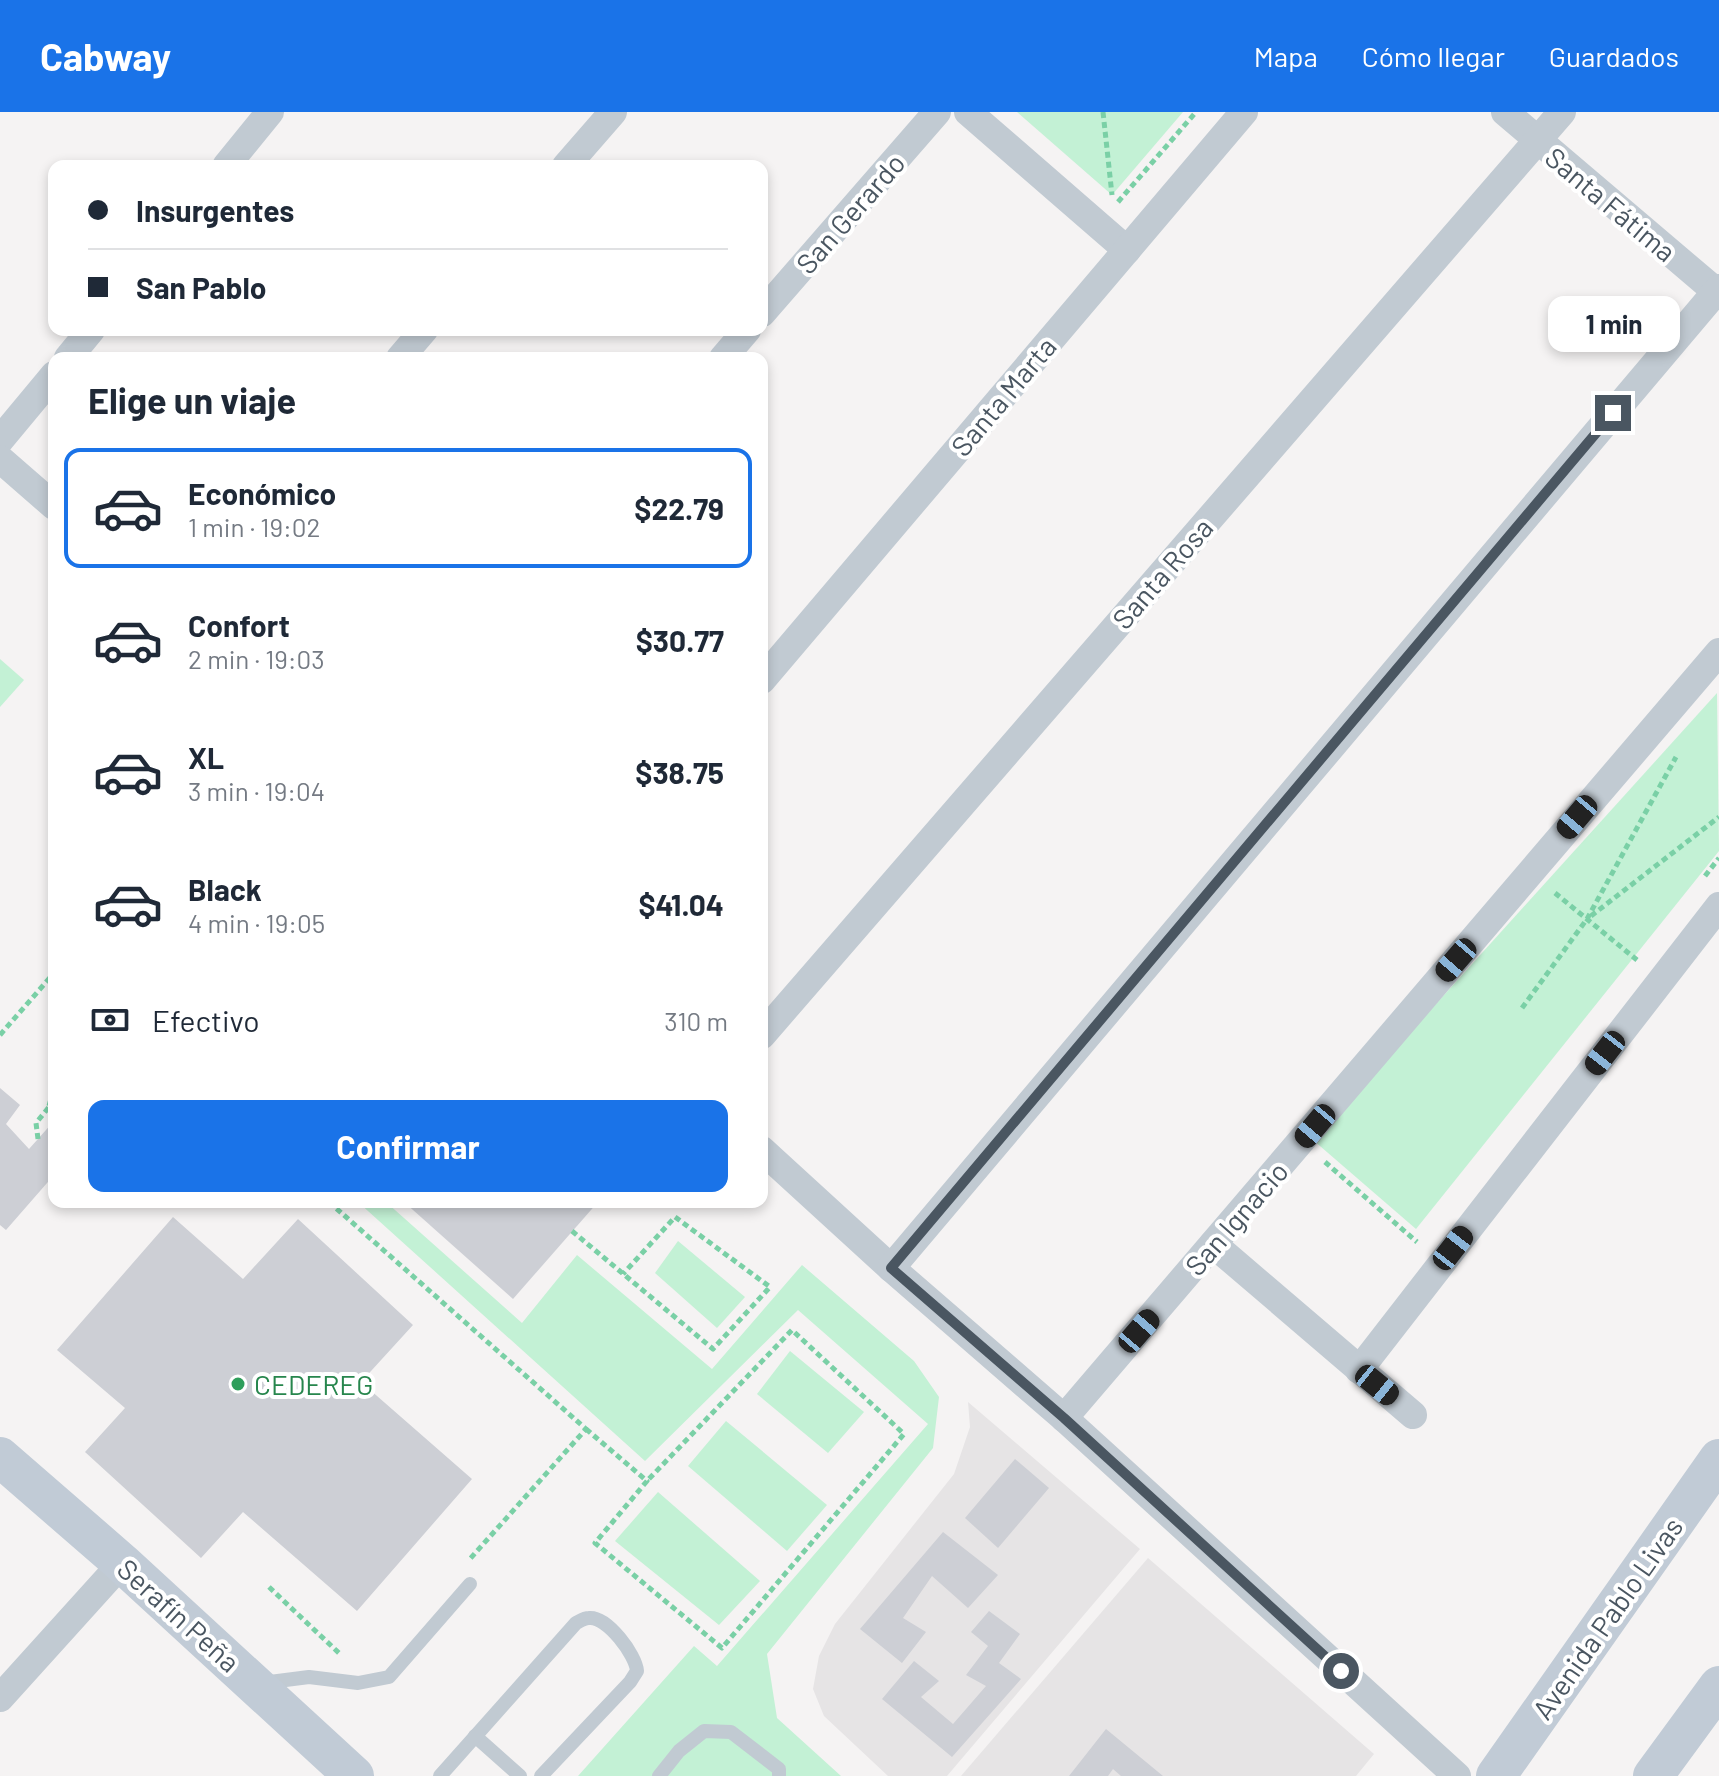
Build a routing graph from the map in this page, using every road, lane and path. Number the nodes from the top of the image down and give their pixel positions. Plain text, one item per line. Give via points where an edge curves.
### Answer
1 (270, 112) edge
2 (613, 112) edge
3 (937, 112) edge
4 (968, 112) edge
5 (1103, 112) edge
6 (1196, 112) edge
7 (1244, 112) edge
8 (1505, 112) edge
9 (1562, 112) edge
10 (1537, 141) junction
11 (231, 160) edge
12 (571, 160) edge
13 (1127, 250) junction
14 (1718, 291) edge
15 (768, 306) edge
16 (86, 336) edge
17 (419, 336) edge
18 (742, 336) edge
19 (73, 352) edge
20 (405, 352) edge
21 (728, 352) edge
22 (48, 382) edge
23 (0, 440) edge
24 (0, 459) edge
25 (48, 501) edge
26 (1719, 652) edge
27 (768, 673) edge
28 (1679, 751) dead end
29 (1719, 817) edge
30 (1551, 889) dead end
31 (1719, 906) edge
32 (1587, 919) junction
33 (1638, 961) dead end
34 (48, 980) edge
35 (1522, 1008) dead end
36 (768, 1028) edge
37 (0, 1035) edge
38 (48, 1111) edge
39 (38, 1139) dead end
40 (768, 1155) edge
41 (336, 1208) edge
42 (572, 1231) dead end
43 (1213, 1244) junction
44 (891, 1268) junction
45 (623, 1274) junction
46 (1359, 1370) junction
47 (1413, 1415) dead end
48 (1064, 1418) junction
49 (586, 1429) junction
50 (0, 1457) edge
51 (1719, 1459) edge
52 (647, 1481) junction
53 (122, 1563) junction
54 (459, 1571) dead end
55 (470, 1584) dead end
56 (269, 1587) dead end
57 (343, 1658) dead end
58 (254, 1684) junction
59 (1719, 1686) edge
60 (0, 1698) edge
61 (475, 1736) junction
62 (354, 1776) edge
63 (440, 1776) edge
64 (520, 1776) edge
65 (541, 1776) edge
66 (659, 1776) edge
67 (779, 1776) edge
68 (1457, 1776) edge
69 (1496, 1776) edge
70 (1653, 1776) edge

1 - 11 street
2 - 12 street
3 - 15 street, San Gerardo
4 - 13 street
5 - 6 path via 1114,208
7 - 13 street, Santa Marta
8 - 10 street, Santa Fátima
9 - 10 street, Santa Rosa
10 - 14 street, Santa Fátima
10 - 36 street, Santa Rosa
13 - 27 street, Santa Marta
14 - 44 street
16 - 19 street
17 - 20 street
18 - 21 street
22 - 23 street
24 - 25 street
26 - 43 street, San Ignacio
28 - 32 path
29 - 32 path
30 - 32 path
31 - 46 street
32 - 33 path
32 - 35 path
34 - 37 path
38 - 39 path via 36,1123
40 - 44 street
41 - 49 path
42 - 45 path
43 - 46 street
43 - 48 street, San Ignacio
44 - 48 street
45 - 45 path via 713,1349 770,1287 675,1217
46 - 47 street
48 - 68 street
49 - 52 path
49 - 54 path
50 - 53 main road, Serafín Peña
51 - 69 main road, Avenida Pablo Livas
52 - 52 path via 595,1543 722,1648 904,1434 792,1330
53 - 58 main road, Serafín Peña
53 - 60 street
55 - 58 lane via 389,1677 358,1683 309,1677
56 - 57 path
58 - 62 main road, Serafín Peña
59 - 70 main road
61 - 63 lane
61 - 64 lane
61 - 65 lane via 576,1623 599,1620 631,1653 637,1671
66 - 67 lane via 704,1731 731,1732 779,1769

